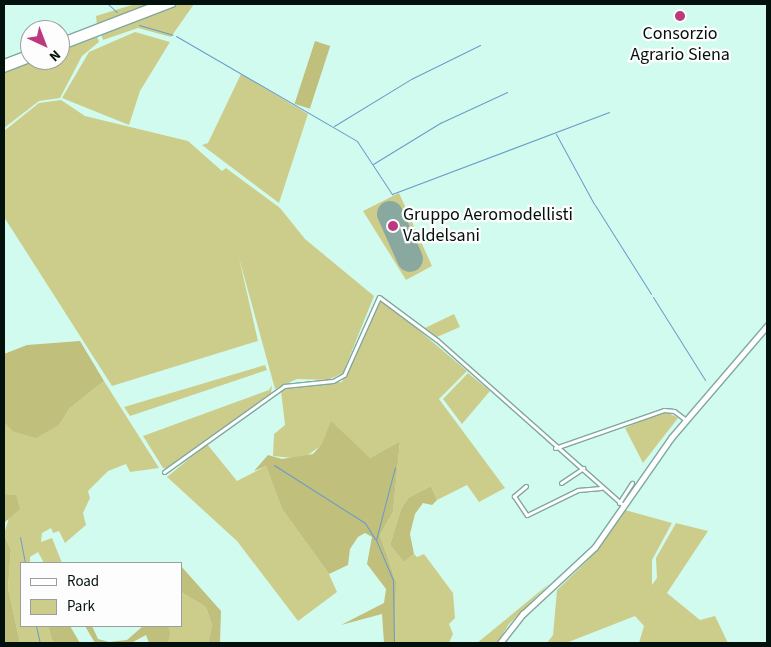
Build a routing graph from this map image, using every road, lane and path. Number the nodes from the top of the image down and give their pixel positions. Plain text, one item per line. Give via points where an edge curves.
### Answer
1 (159, 4) edge
2 (172, 4) edge
3 (70, 38) edge
4 (70, 43) edge
5 (20, 57) edge
6 (20, 63) edge
7 (4, 64) edge
8 (4, 69) edge
9 (767, 326) edge
10 (686, 420) junction
11 (555, 448) junction
12 (583, 468) junction
13 (164, 472) dead end
14 (561, 483) dead end
15 (632, 483) dead end
16 (526, 486) dead end
17 (601, 488) junction
18 (619, 503) junction
19 (624, 506) junction
20 (500, 643) edge

1 - 3 highway
2 - 4 highway
5 - 7 highway
6 - 8 highway
9 - 10 main road
10 - 11 street via 674,411 664,410
10 - 19 main road
11 - 12 street
11 - 13 street via 437,340 379,297 344,375 333,382 284,386
12 - 14 street
12 - 17 street
15 - 18 street
16 - 17 street via 514,496 527,515 578,490
17 - 18 street
18 - 19 street
19 - 20 main road via 595,547 523,614

